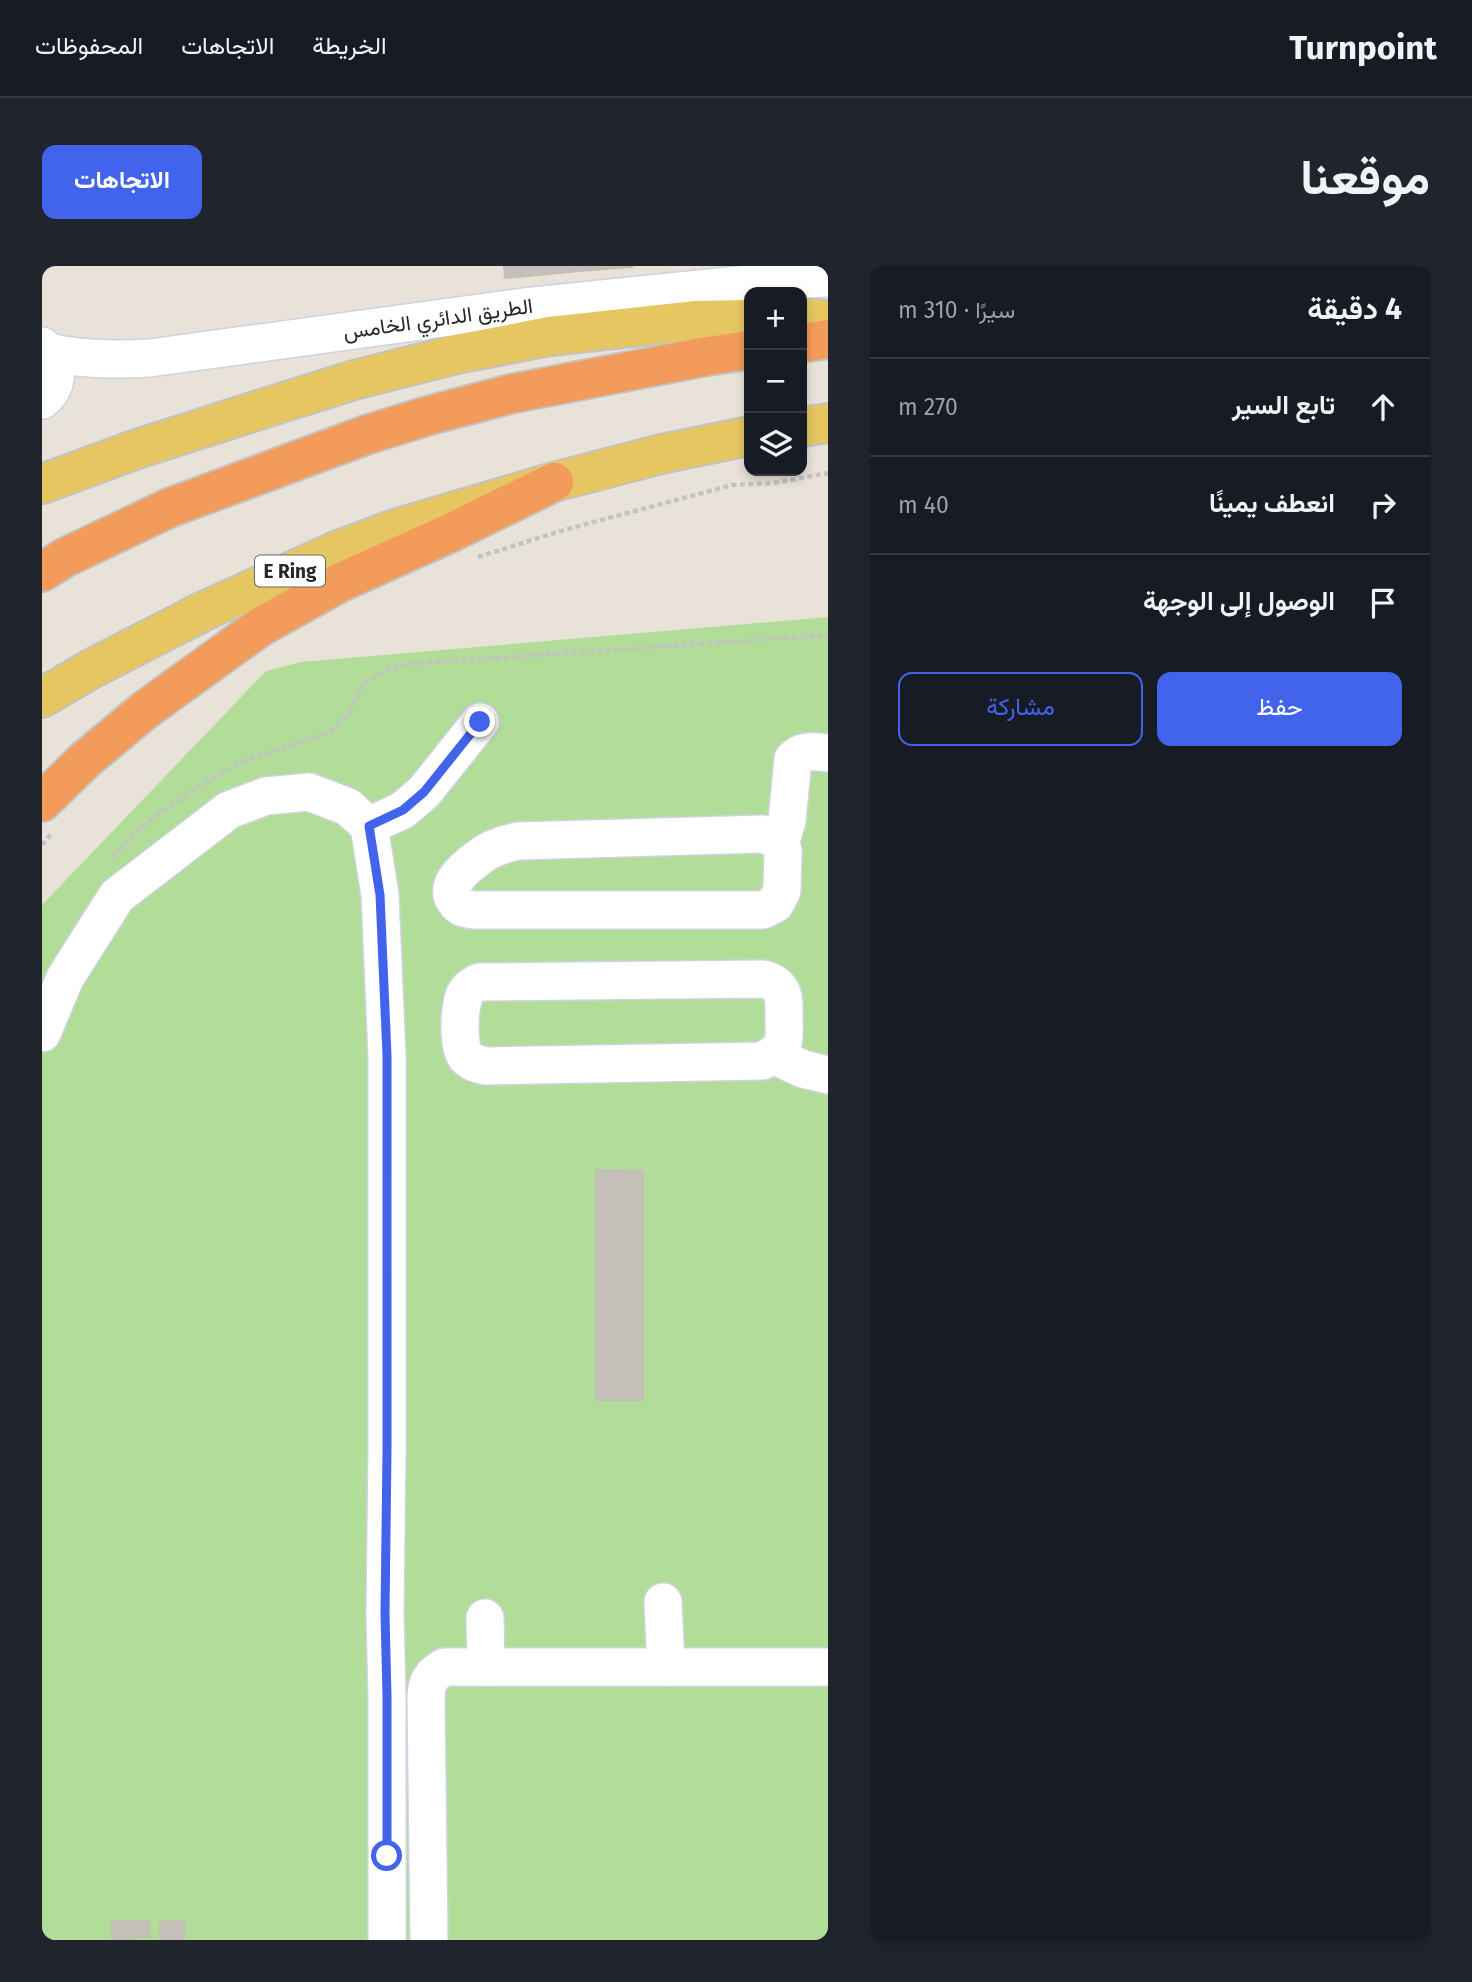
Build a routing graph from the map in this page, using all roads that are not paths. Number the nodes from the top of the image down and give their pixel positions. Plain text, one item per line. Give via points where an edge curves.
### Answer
1 (828, 278) edge
2 (807, 318) edge
3 (744, 319) edge
4 (828, 320) edge
5 (828, 339) edge
6 (807, 342) edge
7 (45, 349) edge
8 (744, 351) edge
9 (42, 400) edge
10 (828, 423) edge
11 (807, 426) edge
12 (744, 437) edge
13 (554, 482) junction
14 (42, 484) edge
15 (49, 564) edge
16 (42, 698) edge
17 (480, 722) dead end
18 (828, 754) edge
19 (50, 813) edge
20 (369, 826) junction
21 (780, 844) junction
22 (42, 1033) edge
23 (778, 1049) junction
24 (828, 1052) edge
25 (828, 1075) edge
26 (663, 1602) dead end
27 (485, 1618) dead end
28 (486, 1667) junction
29 (666, 1667) junction
30 (828, 1667) edge
31 (387, 1940) edge
32 (429, 1940) edge

1 - 7 street, الطريق الدائري الخامس via 524,307 150,358 70,357
2 - 4 main road
3 - 14 main road via 550,336 457,355 354,380
5 - 6 highway
7 - 9 street via 56,373
8 - 15 highway via 510,394 415,420 169,508
10 - 11 main road
12 - 13 main road, E Ring
13 - 16 main road, E Ring via 334,552 204,611
13 - 19 highway via 341,582 260,627 145,710 85,760
17 - 20 street via 424,792 403,810
18 - 21 street via 806,752 793,759 788,821
20 - 22 street via 348,807 309,792 265,796 229,810 117,896 65,978
20 - 31 street via 380,895 387,1055
21 - 21 street via 782,891 775,904 763,909 464,909 452,896 457,878 478,858 518,841 763,834
23 - 23 street via 784,999 777,985 763,979 480,982 471,986 462,1002 461,1048 466,1057 486,1066 751,1061 762,1060
23 - 24 street
23 - 25 street via 803,1069
26 - 29 street
27 - 28 street
28 - 29 street
28 - 32 street via 444,1667 427,1684
29 - 30 street

